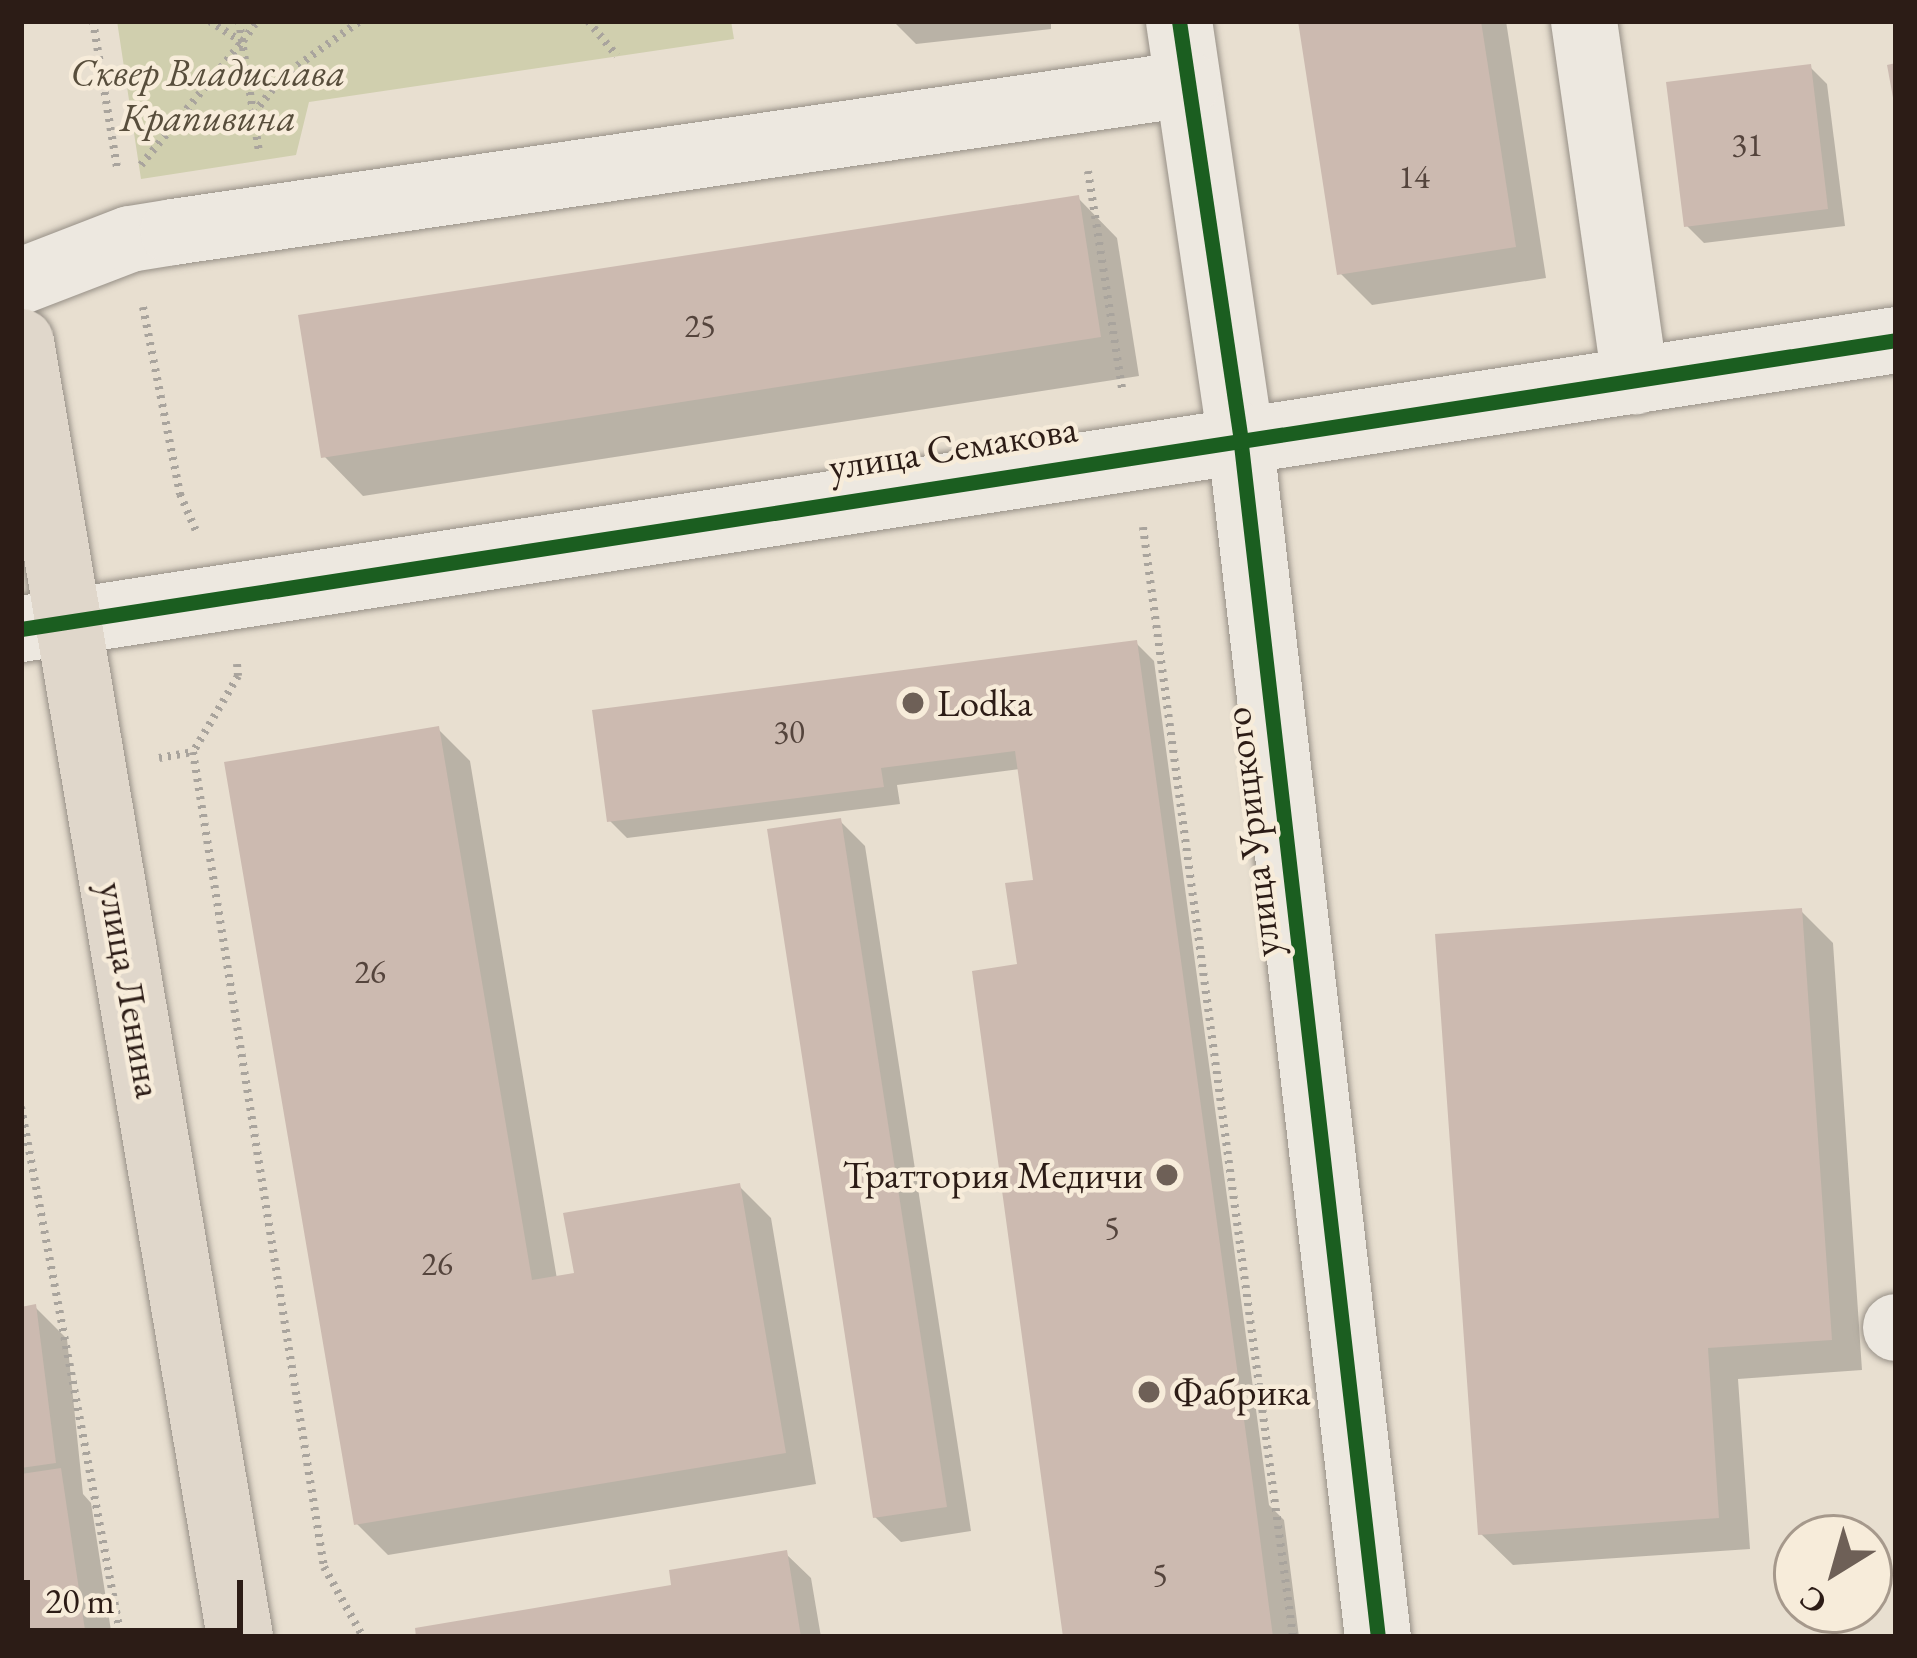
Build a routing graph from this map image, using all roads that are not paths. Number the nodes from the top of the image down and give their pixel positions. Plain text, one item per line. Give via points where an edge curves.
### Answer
1 (1585, 21) edge
2 (1183, 52) edge
3 (21, 281) edge
4 (1896, 340) edge
5 (21, 342) edge
6 (1635, 381) junction
7 (1240, 436) junction
8 (43, 626) edge
9 (240, 1637) edge
10 (1378, 1637) edge

1 - 6 street
2 - 3 street via 1077,97 125,214
2 - 7 street, улица Урицкого
4 - 6 street, улица Семакова
5 - 8 main road, улица Ленина
6 - 7 street, улица Семакова
7 - 8 street, улица Семакова
7 - 10 street, улица Урицкого
8 - 9 main road, улица Ленина

